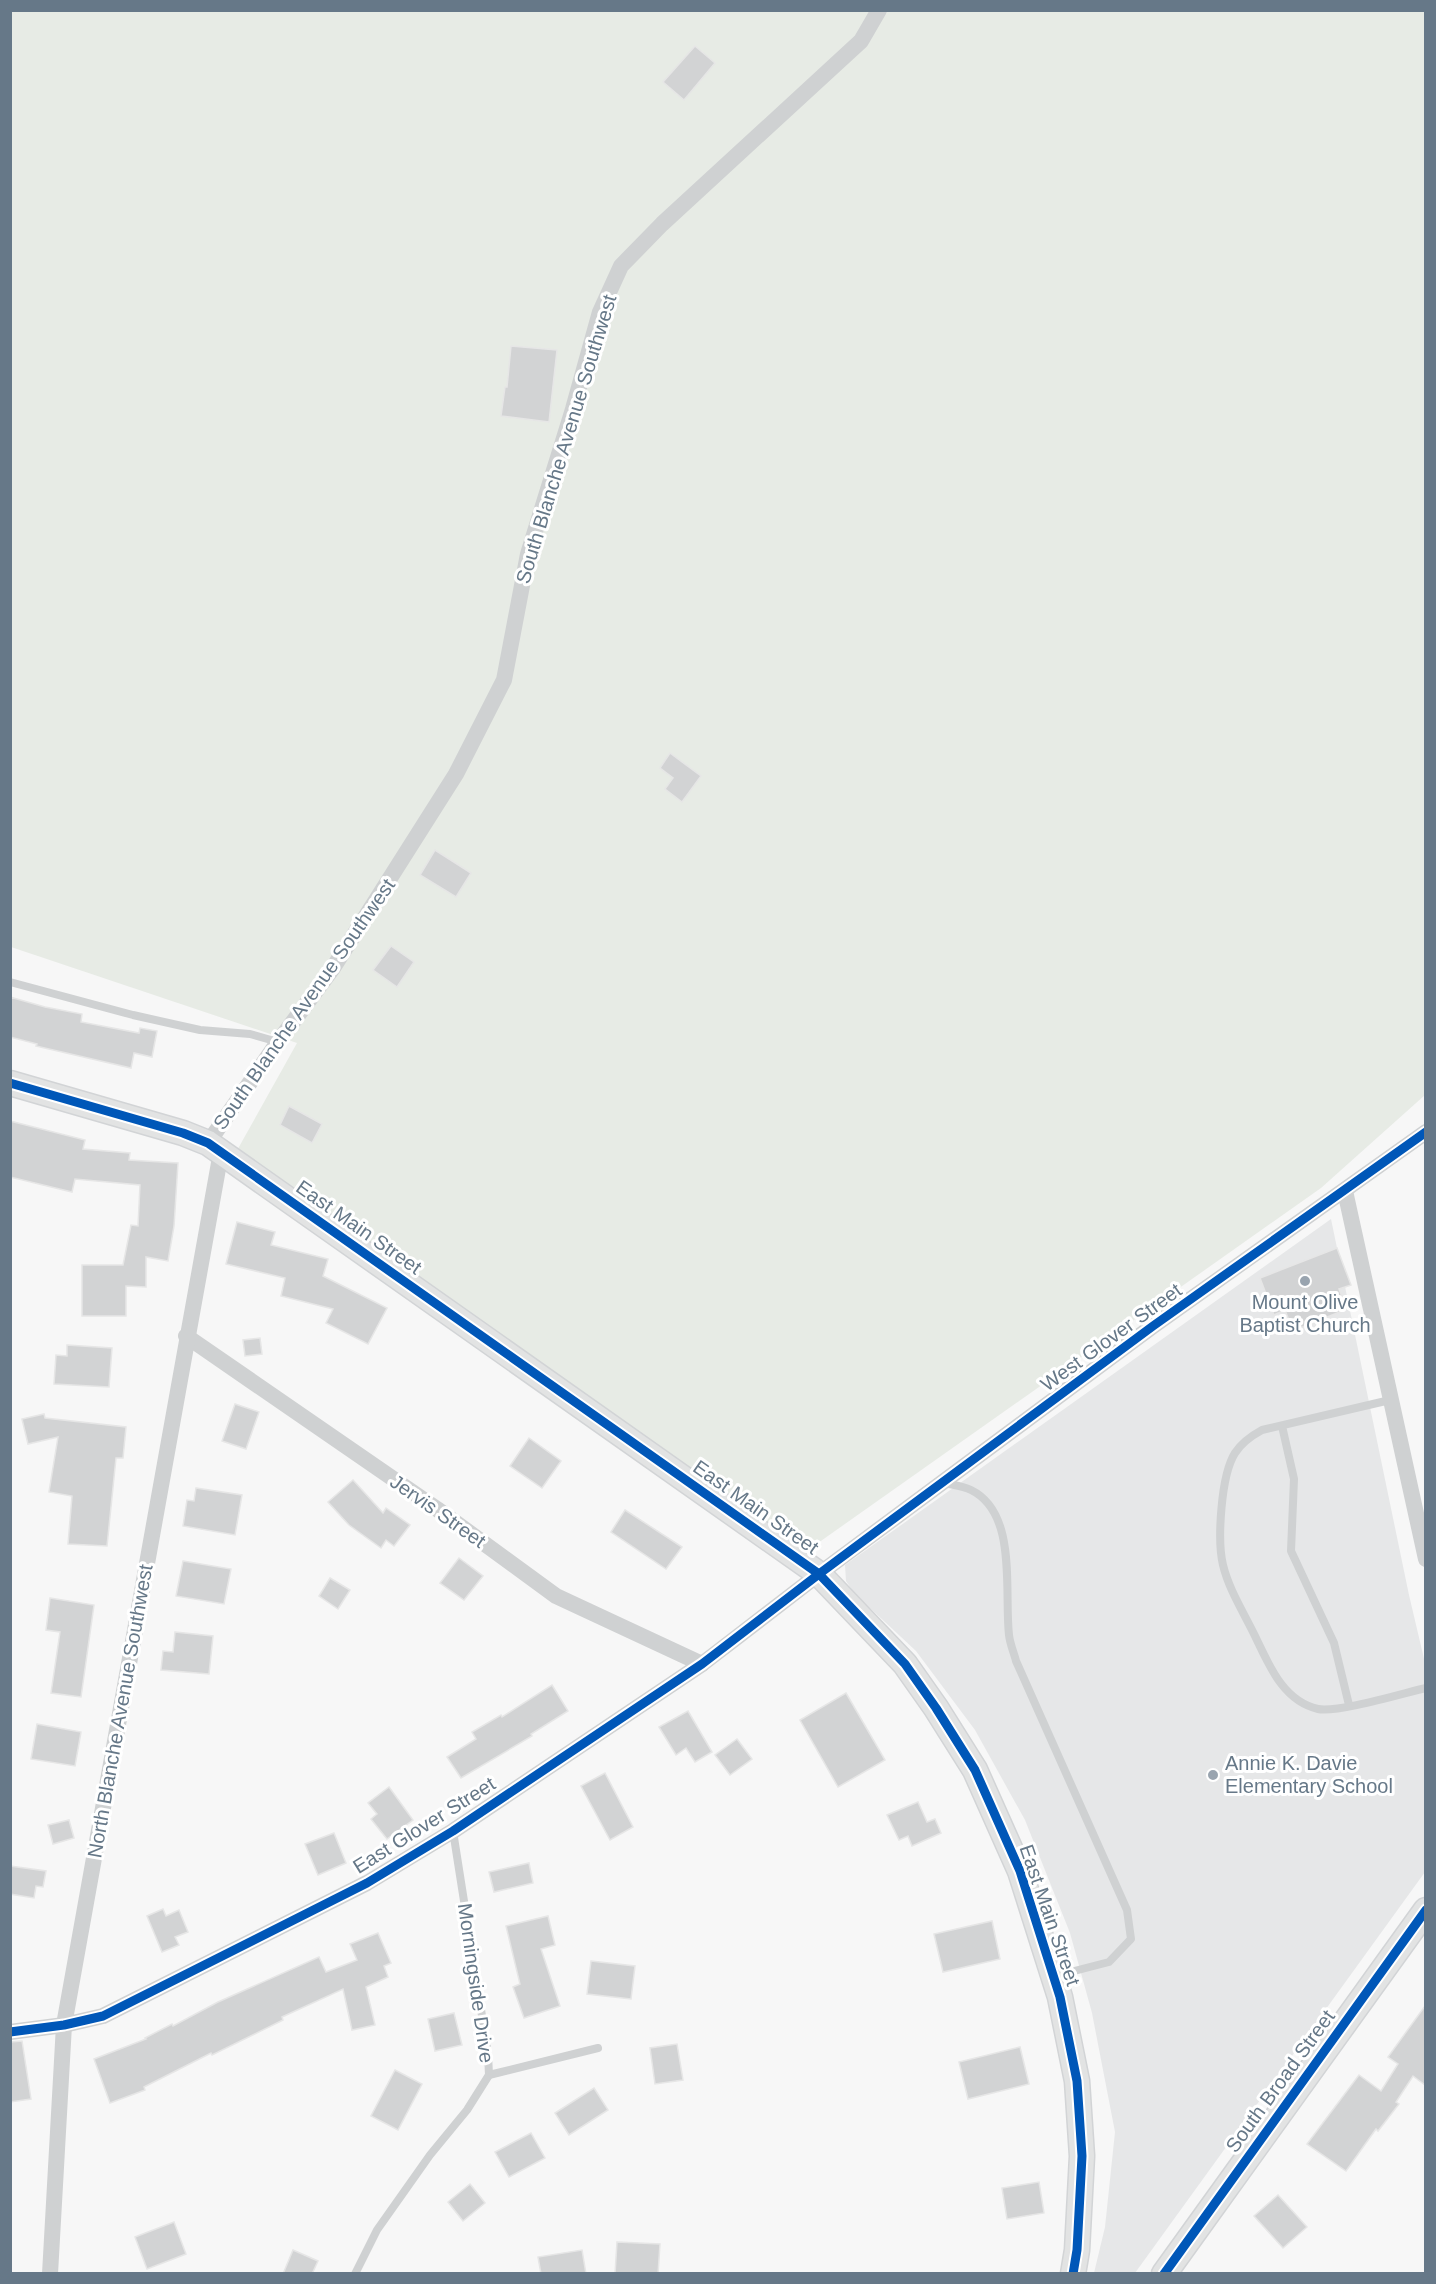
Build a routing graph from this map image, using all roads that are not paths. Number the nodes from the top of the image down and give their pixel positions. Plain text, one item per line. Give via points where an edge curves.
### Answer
1 (879, 10) edge
2 (10, 982) edge
3 (278, 1042) junction
4 (10, 1083) edge
5 (1425, 1132) edge
6 (214, 1147) junction
7 (1345, 1191) junction
8 (186, 1336) junction
9 (1390, 1400) junction
10 (1282, 1426) junction
11 (943, 1483) junction
12 (1425, 1559) edge
13 (819, 1574) junction
14 (702, 1664) junction
15 (1425, 1688) edge
16 (1349, 1705) junction
17 (453, 1831) junction
18 (1425, 1910) edge
19 (1054, 1977) junction
20 (64, 2025) junction
21 (10, 2032) edge
22 (598, 2048) dead end
23 (489, 2075) junction
24 (50, 2274) edge
25 (355, 2274) edge
26 (1073, 2274) edge
27 (1164, 2274) edge

1 - 3 street, South Blanche Avenue Southwest via 861,41 621,266 600,312 528,554 504,680 456,774 333,968
2 - 3 lane via 189,1027 250,1034
3 - 6 street, South Blanche Avenue Southwest
4 - 6 main road, East Main Street via 183,1133
5 - 7 street, West Glover Street
6 - 8 street, North Blanche Avenue Southwest
6 - 13 main road, East Main Street
7 - 9 street
7 - 11 street, West Glover Street via 1154,1326
8 - 14 street, Jervis Street via 556,1596
8 - 20 street, North Blanche Avenue Southwest
9 - 10 lane
9 - 12 street
10 - 16 lane via 1294,1479 1291,1551 1334,1643
10 - 16 lane via 1247,1438 1234,1454 1221,1512 1223,1564 1272,1672 1287,1692 1319,1709
11 - 13 street, West Glover Street
11 - 19 lane via 970,1489 990,1505 1000,1522 1009,1635 1016,1661 1127,1910 1131,1939 1109,1962
13 - 14 street, East Glover Street
13 - 19 main road, East Main Street via 905,1664 975,1770 1020,1871
14 - 17 street, East Glover Street
15 - 16 lane
17 - 20 street, East Glover Street via 367,1883 103,2016
17 - 23 lane, Morningside Drive
18 - 27 main road, South Broad Street
19 - 26 main road, East Main Street via 1077,2081 1082,2145
20 - 21 street, East Glover Street
20 - 24 street, North Blanche Avenue Southwest
22 - 23 lane
23 - 25 lane, Morningside Drive via 378,2230

